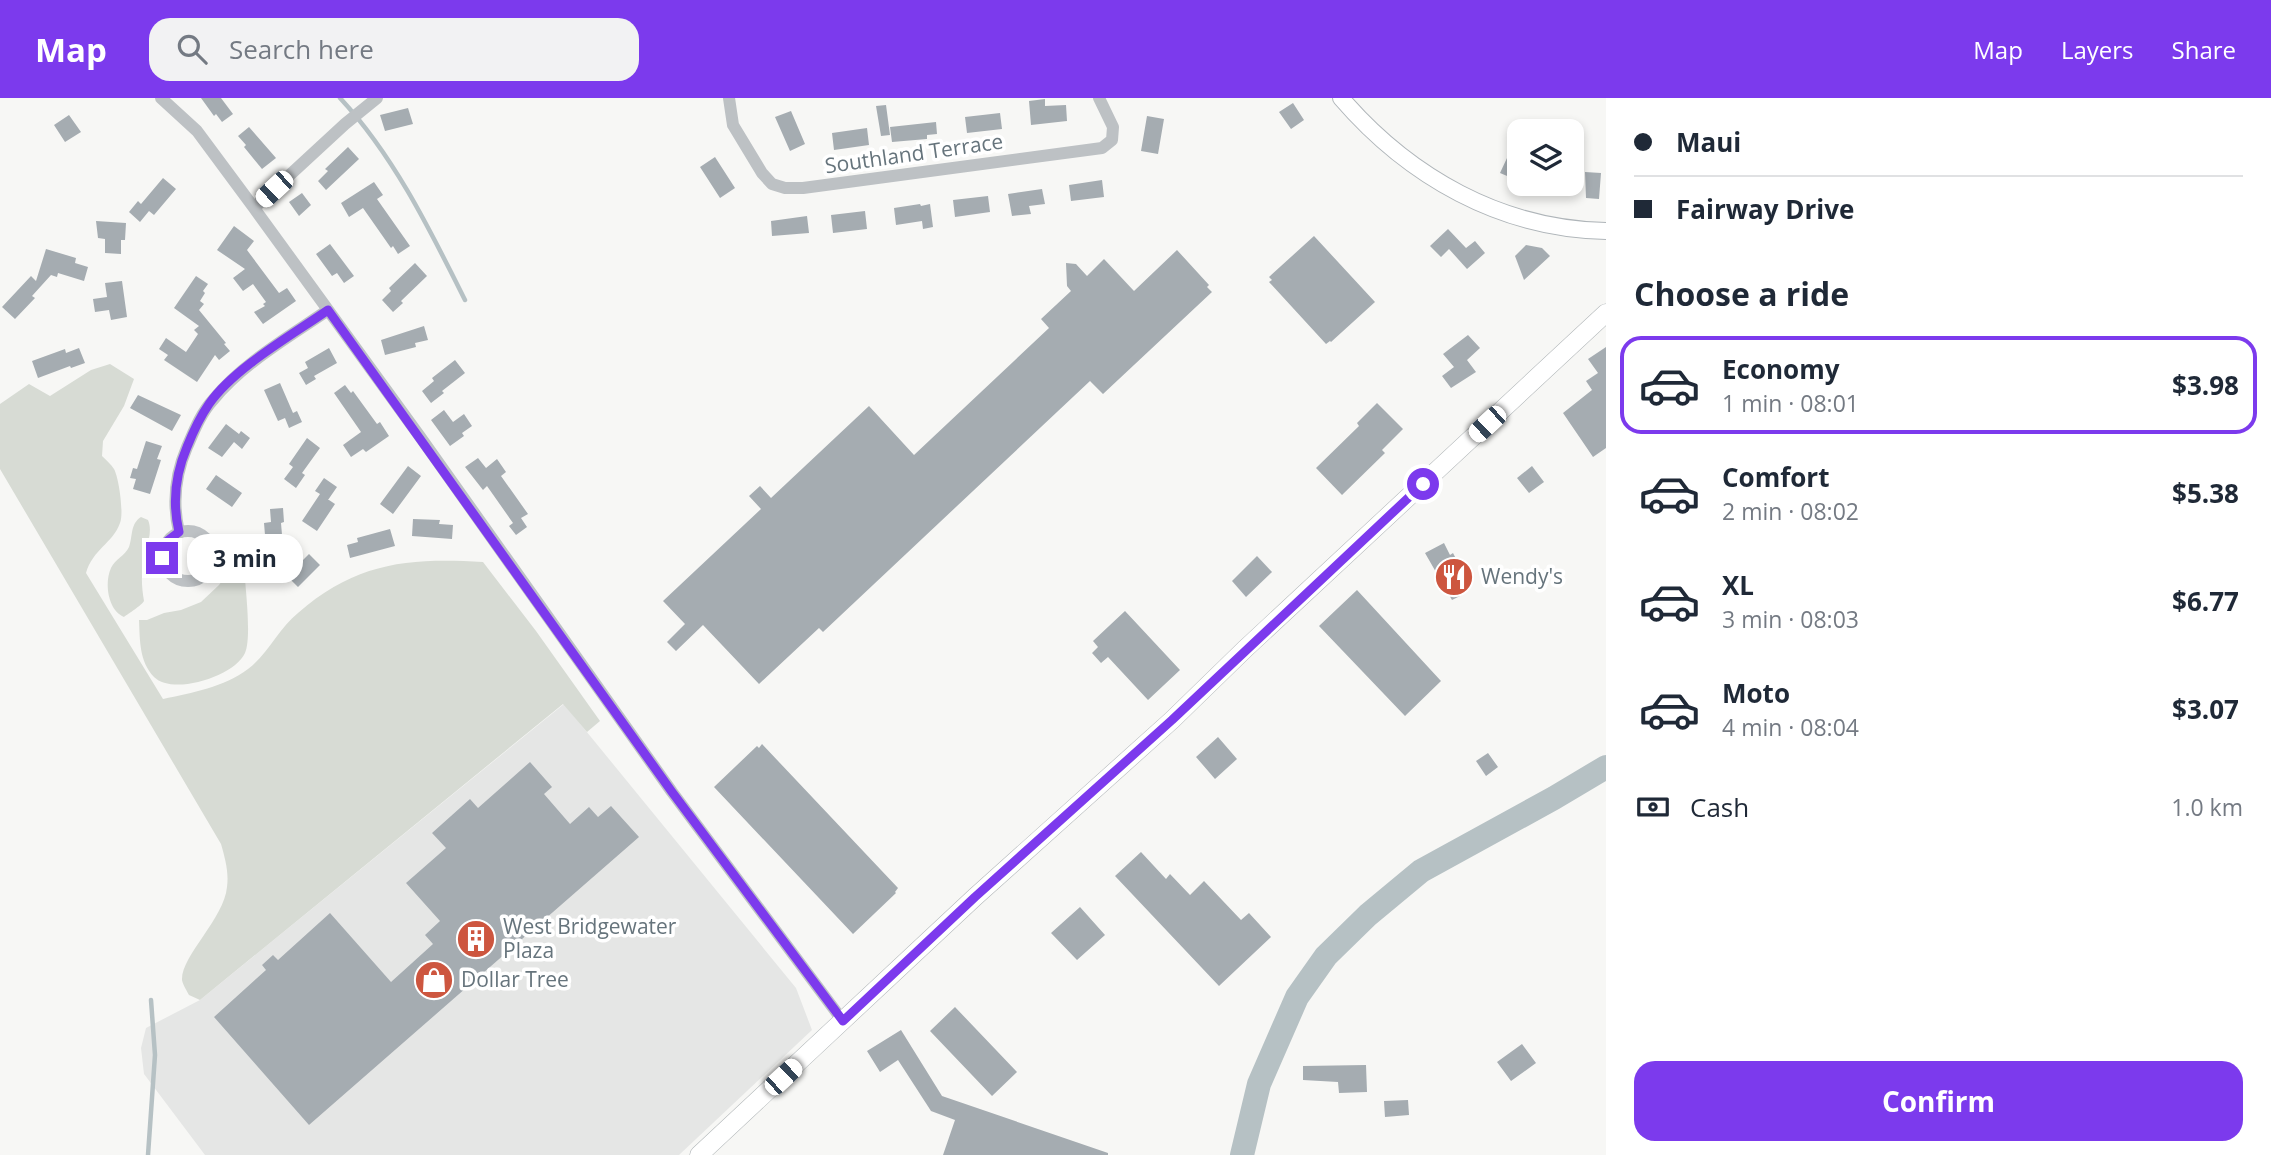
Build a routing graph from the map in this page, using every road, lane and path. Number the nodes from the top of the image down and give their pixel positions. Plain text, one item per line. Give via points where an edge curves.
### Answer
1 (161, 98) edge
2 (377, 98) edge
3 (729, 98) edge
4 (1099, 98) edge
5 (1341, 98) edge
6 (254, 208) junction
7 (1606, 231) edge
8 (328, 310) junction
9 (1606, 313) edge
10 (179, 532) junction
11 (843, 1021) junction
12 (703, 1152) edge

1 - 6 street via 197,131
2 - 6 street
3 - 4 street, Southland Terrace via 733,125 762,173 772,184 803,188 1102,148 1112,140 1113,127
5 - 7 main road via 1395,152 1453,191 1532,221
6 - 8 street
8 - 10 street via 226,384 211,402 197,424 176,480
8 - 11 street via 672,792
9 - 11 main road
10 - 10 street via 166,542 163,564 178,580 195,580 211,567 211,546 200,534
11 - 12 main road

